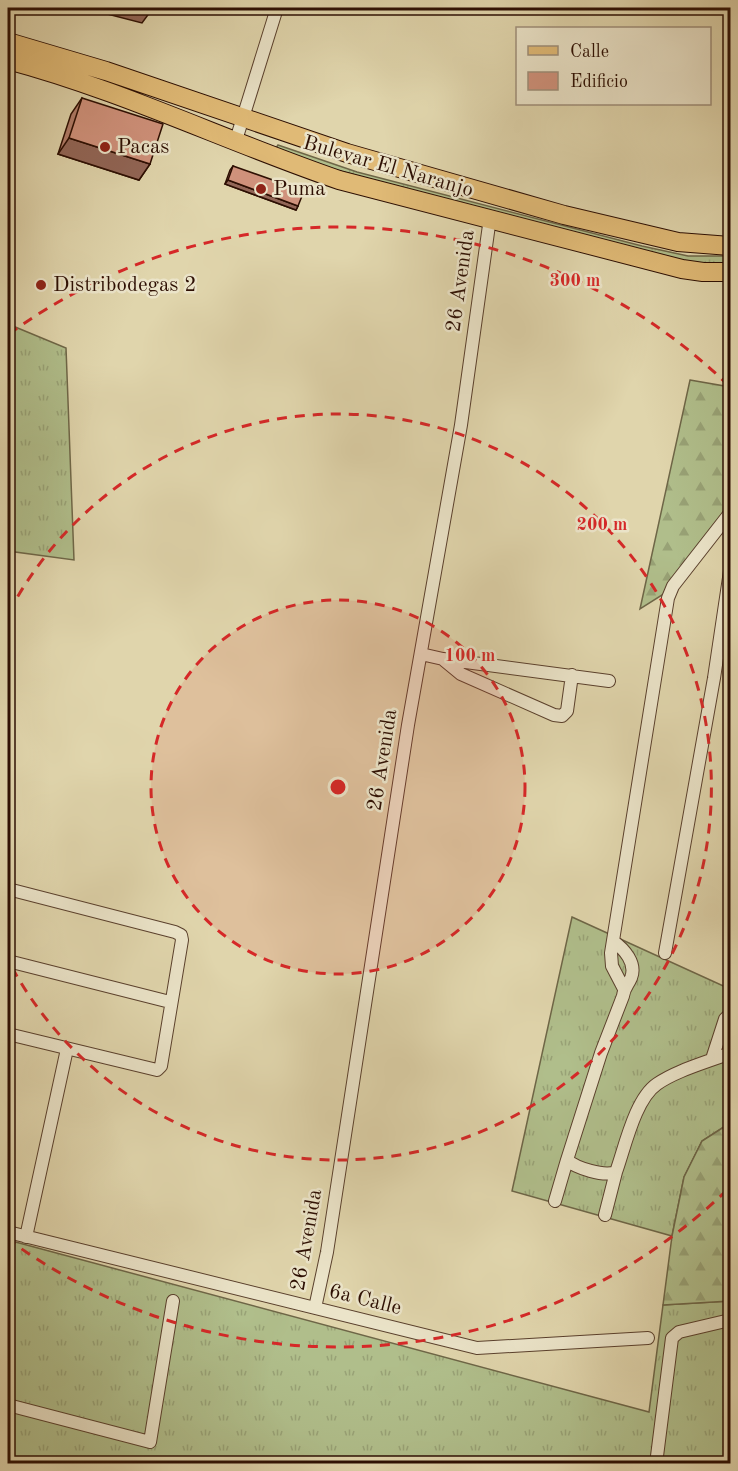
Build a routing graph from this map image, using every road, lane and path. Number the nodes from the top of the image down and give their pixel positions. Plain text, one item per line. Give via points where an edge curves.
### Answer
1 (277, 8) edge
2 (8, 42) edge
3 (8, 60) edge
4 (243, 117) junction
5 (236, 140) junction
6 (490, 218) junction
7 (730, 246) edge
8 (730, 272) edge
9 (730, 513) edge
10 (730, 571) edge
11 (421, 654) junction
12 (443, 659) junction
13 (572, 675) junction
14 (609, 681) dead end
15 (8, 889) edge
16 (613, 941) junction
17 (665, 953) dead end
18 (8, 961) edge
19 (624, 990) junction
20 (170, 1002) junction
21 (730, 1014) edge
22 (8, 1034) edge
23 (67, 1049) junction
24 (730, 1053) edge
25 (712, 1059) junction
26 (567, 1160) junction
27 (616, 1172) junction
28 (555, 1201) dead end
29 (605, 1215) dead end
30 (8, 1232) edge
31 (26, 1237) junction
32 (173, 1300) dead end
33 (315, 1308) junction
34 (730, 1320) edge
35 (648, 1338) dead end
36 (8, 1405) edge
37 (656, 1464) edge

1 - 4 street
2 - 4 main road, Bulevar El Naranjo
3 - 5 main road, Bulevar El Naranjo via 108,91
4 - 5 street
4 - 7 main road, Bulevar El Naranjo via 347,153 564,214 678,242
5 - 6 main road, Bulevar El Naranjo via 339,180
6 - 8 main road, Bulevar El Naranjo via 682,269
6 - 11 street, 26 Avenida via 461,425
9 - 16 street via 673,586 668,598
10 - 17 street
11 - 12 street
11 - 33 street, 26 Avenida
12 - 13 street
12 - 13 street via 461,674 562,716 567,711
13 - 14 street
15 - 20 street via 181,935
16 - 19 street via 612,966
16 - 19 street via 629,956 632,967 632,977
18 - 20 street
19 - 26 street
20 - 23 street via 161,1066 157,1070
21 - 25 street
22 - 23 street
23 - 31 street
24 - 25 street
25 - 27 street via 656,1084 639,1107
26 - 27 street via 610,1175
26 - 28 street
27 - 29 street
30 - 31 street, 6a Calle
31 - 33 street, 6a Calle
32 - 36 street via 150,1442
33 - 35 street, 6a Calle via 477,1348
34 - 37 street via 679,1332 672,1338

